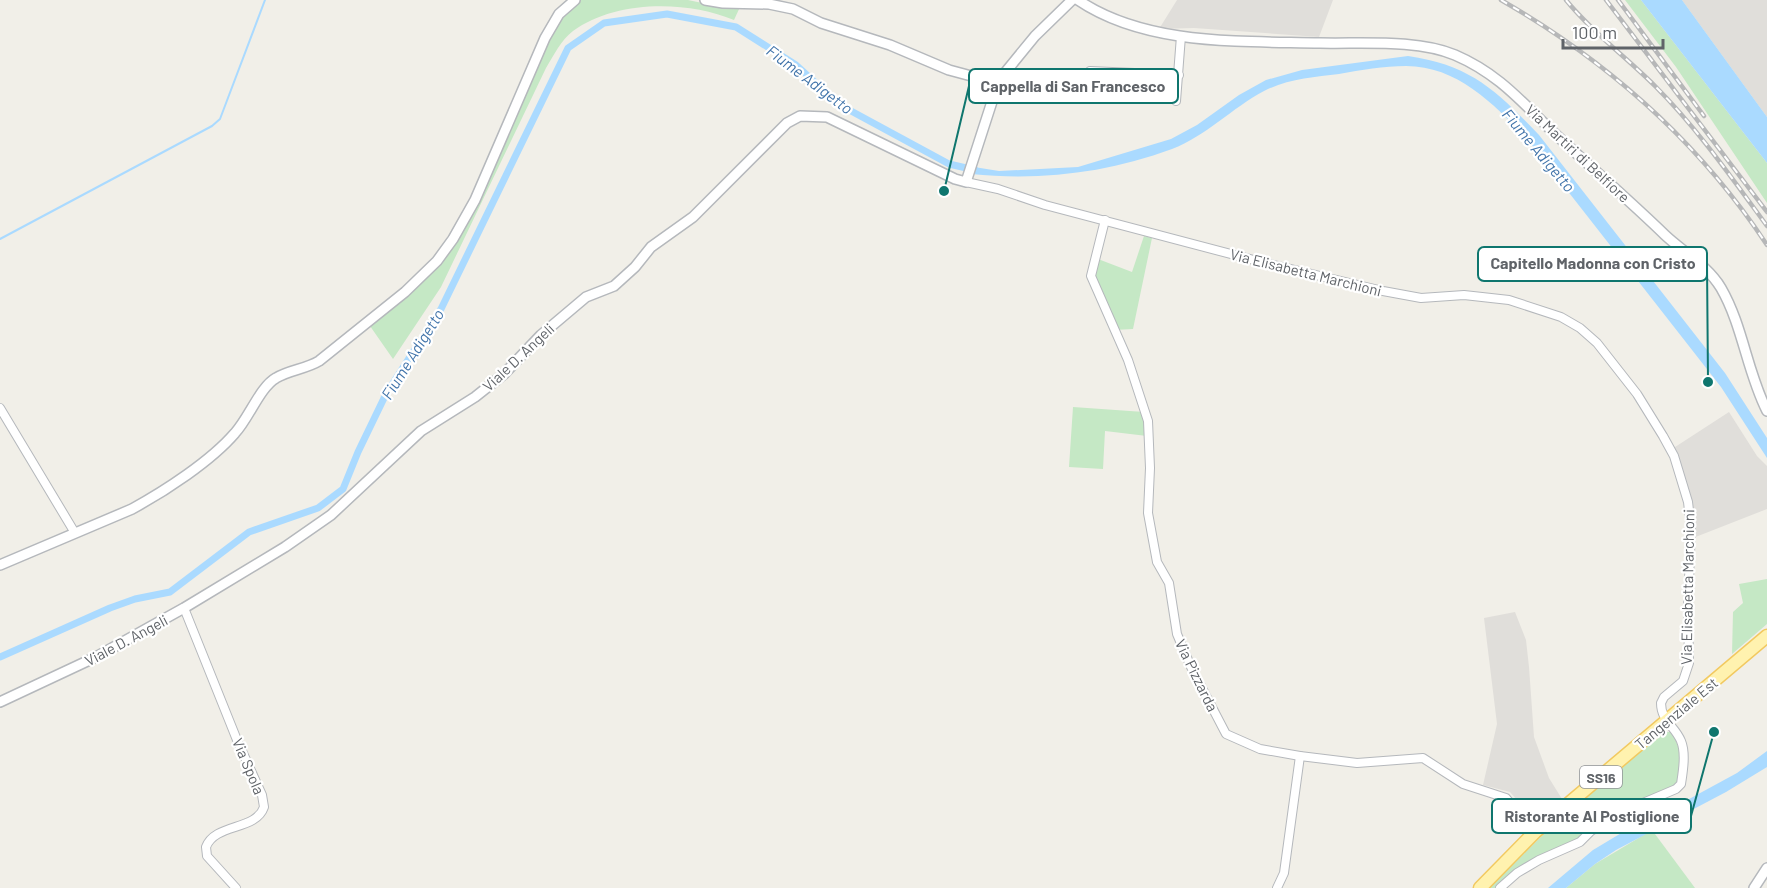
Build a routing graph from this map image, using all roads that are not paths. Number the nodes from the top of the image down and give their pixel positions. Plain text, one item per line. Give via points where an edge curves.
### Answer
1 (574, 0) edge
2 (705, 0) edge
3 (1072, 0) edge
4 (1078, 0) edge
5 (753, 2) edge
6 (1180, 36) junction
7 (1090, 71) dead end
8 (1179, 75) junction
9 (1001, 76) junction
10 (1075, 97) dead end
11 (1176, 101) dead end
12 (967, 179) junction
13 (1105, 220) junction
14 (0, 408) edge
15 (1767, 411) edge
16 (75, 533) junction
17 (0, 565) edge
18 (184, 608) junction
19 (1767, 636) edge
20 (0, 702) edge
21 (1666, 722) junction
22 (1299, 756) junction
23 (1535, 832) junction
24 (1767, 868) edge
25 (236, 888) edge
26 (1277, 888) edge
27 (1480, 888) edge
28 (1500, 888) edge
29 (1754, 888) edge

1 - 16 street via 559,14 545,38 476,200 437,261 319,362 276,378 234,435 199,464 132,509
2 - 5 street
3 - 9 street
4 - 6 street, Via Martiri di Belfiore via 1095,12 1124,23
5 - 9 street via 793,9 949,70 975,77
6 - 8 street
6 - 15 street, Via Martiri di Belfiore via 1418,46 1454,55 1490,73 1720,285 1734,313
7 - 8 street
8 - 11 street
9 - 10 street
9 - 12 street
12 - 13 street, Via Elisabetta Marchioni
12 - 18 street, Viale D. Angeli via 955,179 827,117 800,116 788,123 693,217 651,247 614,286 586,297 541,335 504,374 421,431 331,515
13 - 21 street, Via Elisabetta Marchioni via 1265,263 1421,298 1464,295 1509,300 1562,317 1597,343 1637,394 1663,436 1674,456 1688,502 1689,663 1683,681 1661,704
13 - 22 street, Via Pizzarda via 1090,276 1128,360 1148,421 1148,513 1157,562 1168,583 1177,634 1226,734 1260,749
14 - 16 street
16 - 17 street
18 - 20 street, Viale D. Angeli via 96,657
18 - 25 street, Via Spola via 262,795 264,807 258,817 212,837 206,847 207,856
19 - 21 main road, Tangenziale Est / SS16
21 - 23 main road, Tangenziale Est / SS16
21 - 28 street via 1682,746 1681,784 1624,811 1580,842 1517,873
22 - 23 street, Via Pizzarda via 1357,763 1423,758 1463,784 1506,798
22 - 26 street via 1284,873
23 - 27 main road, Tangenziale Est / SS16
24 - 29 street

